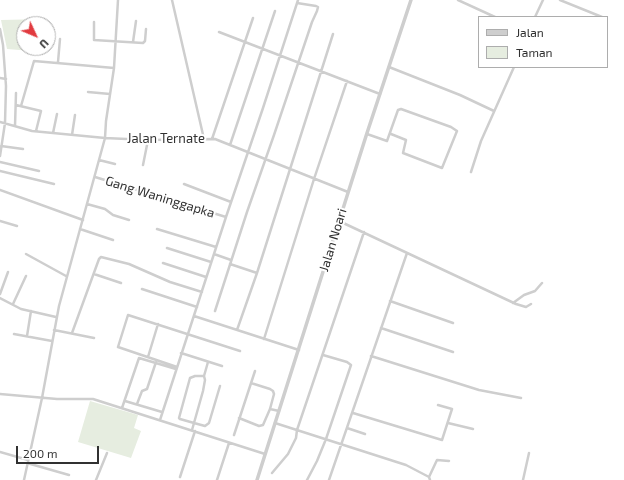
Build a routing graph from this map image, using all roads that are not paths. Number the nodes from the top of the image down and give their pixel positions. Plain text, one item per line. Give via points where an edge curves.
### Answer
1 (118, 0) edge
2 (172, 0) edge
3 (411, 0) edge
4 (458, 0) edge
5 (543, 0) edge
6 (560, 0) edge
7 (297, 2) edge
8 (275, 11) dead end
9 (493, 16) edge
10 (536, 16) edge
11 (600, 16) edge
12 (253, 18) dead end
13 (136, 21) dead end
14 (94, 22) dead end
15 (0, 29) edge
16 (146, 29) dead end
17 (219, 32) dead end
18 (333, 34) dead end
19 (60, 39) dead end
20 (116, 41) junction
21 (133, 42) junction
22 (245, 42) junction
23 (263, 49) junction
24 (280, 55) junction
25 (0, 62) edge
26 (58, 62) junction
27 (299, 62) junction
28 (4, 63) junction
29 (389, 66) junction
30 (114, 68) junction
31 (514, 68) edge
32 (321, 71) junction
33 (0, 78) edge
34 (6, 79) junction
35 (347, 81) junction
36 (88, 92) dead end
37 (16, 93) dead end
38 (110, 94) junction
39 (380, 94) junction
40 (16, 105) junction
41 (21, 106) junction
42 (494, 111) junction
43 (58, 114) dead end
44 (75, 115) dead end
45 (0, 122) edge
46 (5, 123) junction
47 (15, 126) junction
48 (36, 131) junction
49 (53, 133) junction
50 (367, 133) junction
51 (391, 134) junction
52 (72, 135) junction
53 (105, 138) junction
54 (204, 139) junction
55 (212, 139) junction
56 (148, 140) junction
57 (230, 145) junction
58 (1, 146) junction
59 (23, 149) dead end
60 (248, 152) junction
61 (0, 156) edge
62 (99, 160) junction
63 (266, 160) junction
64 (0, 162) edge
65 (115, 164) dead end
66 (143, 166) dead end
67 (289, 169) junction
68 (0, 171) edge
69 (39, 171) dead end
70 (471, 172) dead end
71 (95, 177) junction
72 (314, 178) junction
73 (54, 184) dead end
74 (184, 184) dead end
75 (0, 190) edge
76 (348, 192) junction
77 (231, 202) junction
78 (87, 204) junction
79 (226, 218) junction
80 (83, 220) junction
81 (129, 220) dead end
82 (0, 221) edge
83 (339, 221) junction
84 (17, 226) dead end
85 (157, 228) dead end
86 (80, 229) junction
87 (364, 232) junction
88 (113, 240) dead end
89 (216, 247) junction
90 (167, 248) dead end
91 (407, 253) junction
92 (26, 254) dead end
93 (214, 254) junction
94 (232, 260) junction
95 (211, 262) junction
96 (163, 263) dead end
97 (230, 264) junction
98 (8, 272) dead end
99 (257, 273) junction
100 (94, 274) junction
101 (26, 276) dead end
102 (66, 276) junction
103 (206, 277) junction
104 (121, 283) dead end
105 (542, 283) dead end
106 (142, 289) dead end
107 (202, 292) junction
108 (0, 294) edge
109 (0, 298) edge
110 (390, 301) junction
111 (513, 303) junction
112 (13, 304) junction
113 (531, 304) dead end
114 (197, 307) junction
115 (31, 312) junction
116 (215, 312) dead end
117 (194, 316) junction
118 (56, 317) junction
119 (452, 323) dead end
120 (158, 324) junction
121 (381, 328) junction
122 (54, 330) junction
123 (237, 330) junction
124 (72, 333) junction
125 (14, 334) dead end
126 (187, 334) junction
127 (27, 336) junction
128 (94, 338) dead end
129 (264, 339) junction
130 (52, 341) junction
131 (298, 350) junction
132 (240, 351) dead end
133 (453, 352) dead end
134 (181, 353) junction
135 (323, 355) junction
136 (371, 356) junction
137 (148, 357) junction
138 (156, 362) junction
139 (208, 362) junction
140 (222, 366) dead end
141 (176, 368) junction
142 (255, 371) dead end
143 (204, 376) junction
144 (251, 383) junction
145 (220, 386) dead end
146 (0, 394) edge
147 (42, 398) junction
148 (521, 398) dead end
149 (125, 402) junction
150 (137, 404) junction
151 (438, 405) dead end
152 (123, 408) junction
153 (270, 409) junction
154 (279, 411) junction
155 (162, 412) junction
156 (352, 413) junction
157 (239, 418) junction
158 (160, 420) junction
159 (194, 423) junction
160 (448, 423) junction
161 (275, 424) junction
162 (347, 428) junction
163 (297, 430) junction
164 (473, 430) dead end
165 (193, 431) junction
166 (365, 434) dead end
167 (234, 435) dead end
168 (326, 439) junction
169 (229, 443) junction
170 (341, 444) junction
171 (0, 452) edge
172 (107, 453) dead end
173 (529, 453) dead end
174 (265, 454) junction
175 (28, 461) junction
176 (449, 461) dead end
177 (272, 473) dead end
178 (69, 475) dead end
179 (180, 477) dead end
180 (430, 479) edge
181 (24, 480) edge
182 (96, 480) edge
183 (217, 480) edge
184 (257, 480) edge
185 (307, 480) edge
186 (329, 480) edge
187 (523, 480) edge

1 - 20 street
2 - 54 street
3 - 29 street, Jalan Noari
4 - 9 street
5 - 10 street
6 - 11 street
7 - 24 street
7 - 27 street via 318,7
8 - 23 street
12 - 22 street
13 - 21 street
14 - 20 street via 93,40
15 - 28 street
16 - 21 street via 144,42
17 - 22 street
18 - 32 street
19 - 26 street
20 - 21 street
20 - 30 street
22 - 23 street
22 - 55 street
23 - 24 street
23 - 57 street
24 - 27 street
24 - 60 street
25 - 28 street
26 - 30 street
26 - 41 street via 33,62
27 - 32 street
27 - 63 street
28 - 34 street
29 - 39 street, Jalan Noari
29 - 42 street
30 - 38 street
31 - 42 street
32 - 35 street
32 - 67 street
33 - 34 street
34 - 46 street
35 - 39 street
35 - 72 street
36 - 38 street
37 - 40 street
38 - 53 street
39 - 50 street, Jalan Noari
40 - 41 street
40 - 47 street
41 - 48 street via 40,111
42 - 70 street
43 - 49 street
44 - 52 street
45 - 46 street, Jalan Ternate
46 - 47 street, Jalan Ternate
46 - 58 street
47 - 48 street, Jalan Ternate
48 - 49 street, Jalan Ternate
49 - 52 street, Jalan Ternate
50 - 51 street via 387,141
50 - 76 street, Jalan Noari
51 - 51 street via 400,109 457,131 441,168 403,153 406,140
52 - 53 street, Jalan Ternate
53 - 56 street, Jalan Ternate
53 - 62 street
54 - 55 street, Jalan Ternate
54 - 56 street, Jalan Ternate
55 - 57 street, Jalan Ternate
56 - 66 street
57 - 60 street, Jalan Ternate
58 - 59 street
58 - 61 street
60 - 63 street, Jalan Ternate
60 - 77 street
62 - 65 street
62 - 71 street
63 - 67 street, Jalan Ternate
63 - 94 street
64 - 69 street
67 - 72 street, Jalan Ternate
67 - 99 street
68 - 73 street
71 - 78 street
71 - 79 street, Gang Waninggapka
72 - 76 street, Jalan Ternate
72 - 129 street
74 - 77 street
75 - 80 street
76 - 83 street, Jalan Noari
77 - 79 street
78 - 80 street
78 - 81 street
79 - 89 street
80 - 86 street
82 - 84 street
83 - 87 street
83 - 131 street, Jalan Noari
85 - 89 street
86 - 88 street
86 - 102 street
87 - 91 street
87 - 135 street
89 - 93 street
90 - 95 street
91 - 110 street
91 - 111 street
92 - 102 street
93 - 94 street
93 - 95 street
94 - 97 street
95 - 103 street
96 - 103 street
97 - 99 street
97 - 116 street
98 - 108 street
99 - 123 street
100 - 104 street
100 - 107 street via 101,257 129,264 170,282
100 - 124 street
101 - 112 street
102 - 118 street
103 - 107 street
105 - 111 street via 535,291
106 - 114 street
107 - 114 street
109 - 112 street
110 - 119 street
110 - 121 street
111 - 113 street via 524,307
112 - 115 street
114 - 117 street
115 - 118 street
115 - 127 street
117 - 123 street
117 - 126 street
118 - 122 street
120 - 126 street
120 - 137 street
120 - 137 street via 128,314 118,345
121 - 133 street
121 - 136 street
122 - 124 street
122 - 130 street
123 - 129 street
124 - 128 street
125 - 127 street
126 - 132 street
126 - 134 street
127 - 130 street
129 - 131 street
130 - 147 street
131 - 154 street, Jalan Noari
134 - 139 street
134 - 141 street
135 - 163 street
135 - 168 street via 351,365
136 - 148 street via 479,390
136 - 156 street
137 - 141 street
138 - 141 street
138 - 149 street via 139,359
138 - 150 street via 147,389 142,391
139 - 140 street
139 - 143 street
141 - 155 street
142 - 144 street
143 - 159 street via 205,385
143 - 159 street via 190,378 179,416 180,419
144 - 153 street via 273,391
144 - 157 street
145 - 159 street via 208,424 205,426
146 - 147 street
147 - 152 street via 90,398
147 - 175 street
149 - 150 street
149 - 152 street
150 - 155 street
151 - 160 street via 452,409
152 - 158 street
153 - 154 street
153 - 157 street via 263,425 259,426
154 - 161 street, Jalan Noari
155 - 158 street
156 - 160 street via 442,440
156 - 162 street
157 - 167 street
158 - 165 street
159 - 165 street
160 - 164 street
161 - 163 street
161 - 174 street, Jalan Noari
162 - 166 street
162 - 170 street
163 - 168 street
163 - 177 street via 288,454
165 - 169 street
165 - 179 street
168 - 170 street
168 - 185 street
169 - 174 street
169 - 183 street
170 - 180 street via 406,465
170 - 186 street
171 - 175 street
172 - 182 street
173 - 187 street
174 - 184 street, Jalan Noari
175 - 178 street
175 - 181 street
176 - 180 street via 437,460

